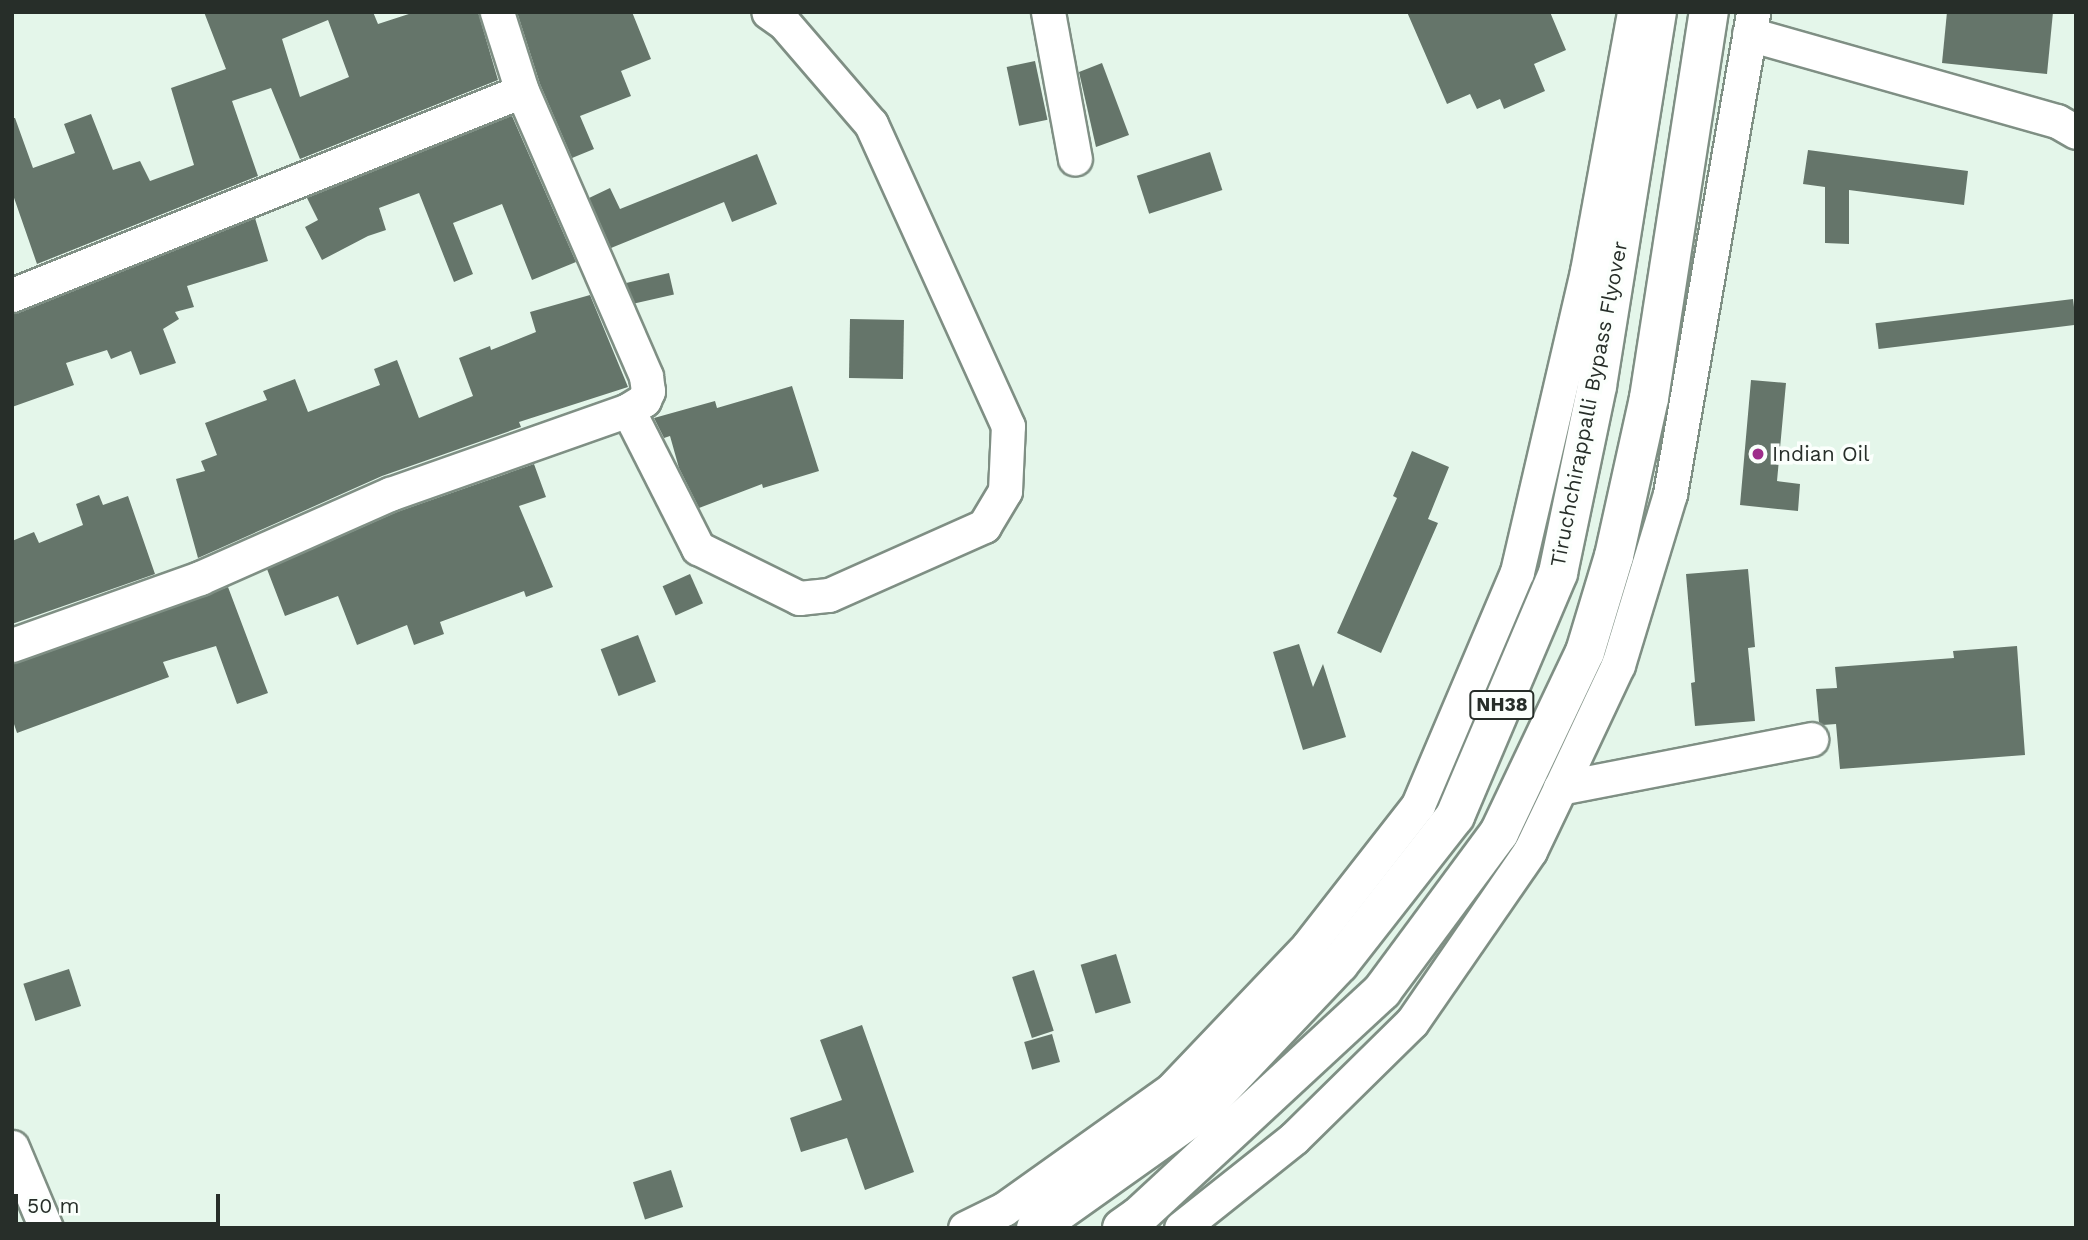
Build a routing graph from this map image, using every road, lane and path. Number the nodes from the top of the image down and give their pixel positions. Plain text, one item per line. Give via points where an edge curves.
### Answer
1 (497, 12) edge
2 (768, 12) edge
3 (1048, 12) edge
4 (1634, 12) edge
5 (1657, 12) edge
6 (1709, 12) edge
7 (1751, 23) edge
8 (522, 92) junction
9 (2076, 132) edge
10 (1075, 159) dead end
11 (13, 293) edge
12 (628, 410) junction
13 (12, 645) edge
14 (1811, 739) dead end
15 (1560, 789) junction
16 (12, 1147) edge
17 (46, 1228) edge
18 (965, 1228) edge
19 (1036, 1228) edge
20 (1122, 1228) edge
21 (1181, 1228) edge

1 - 8 street
2 - 12 street via 784,23 872,124 1008,426 1006,491 984,526 829,595 799,598 698,548
3 - 10 street
4 - 18 street via 1587,271 1517,572 1418,805 1308,946 1172,1089 1004,1209
5 - 19 highway, Tiruchchirappalli Bypass Flyover / NH38 via 1597,386 1558,573 1455,816 1339,964 1199,1112
6 - 20 highway, NH38 via 1649,398 1614,556 1585,652 1505,821 1382,991
7 - 9 street via 2057,121
7 - 15 street via 1670,494 1618,665
8 - 11 street
8 - 12 street via 646,376 644,400
12 - 13 street via 390,494 200,578
14 - 15 street
15 - 21 street via 1530,851 1412,1022 1294,1138
16 - 17 street

